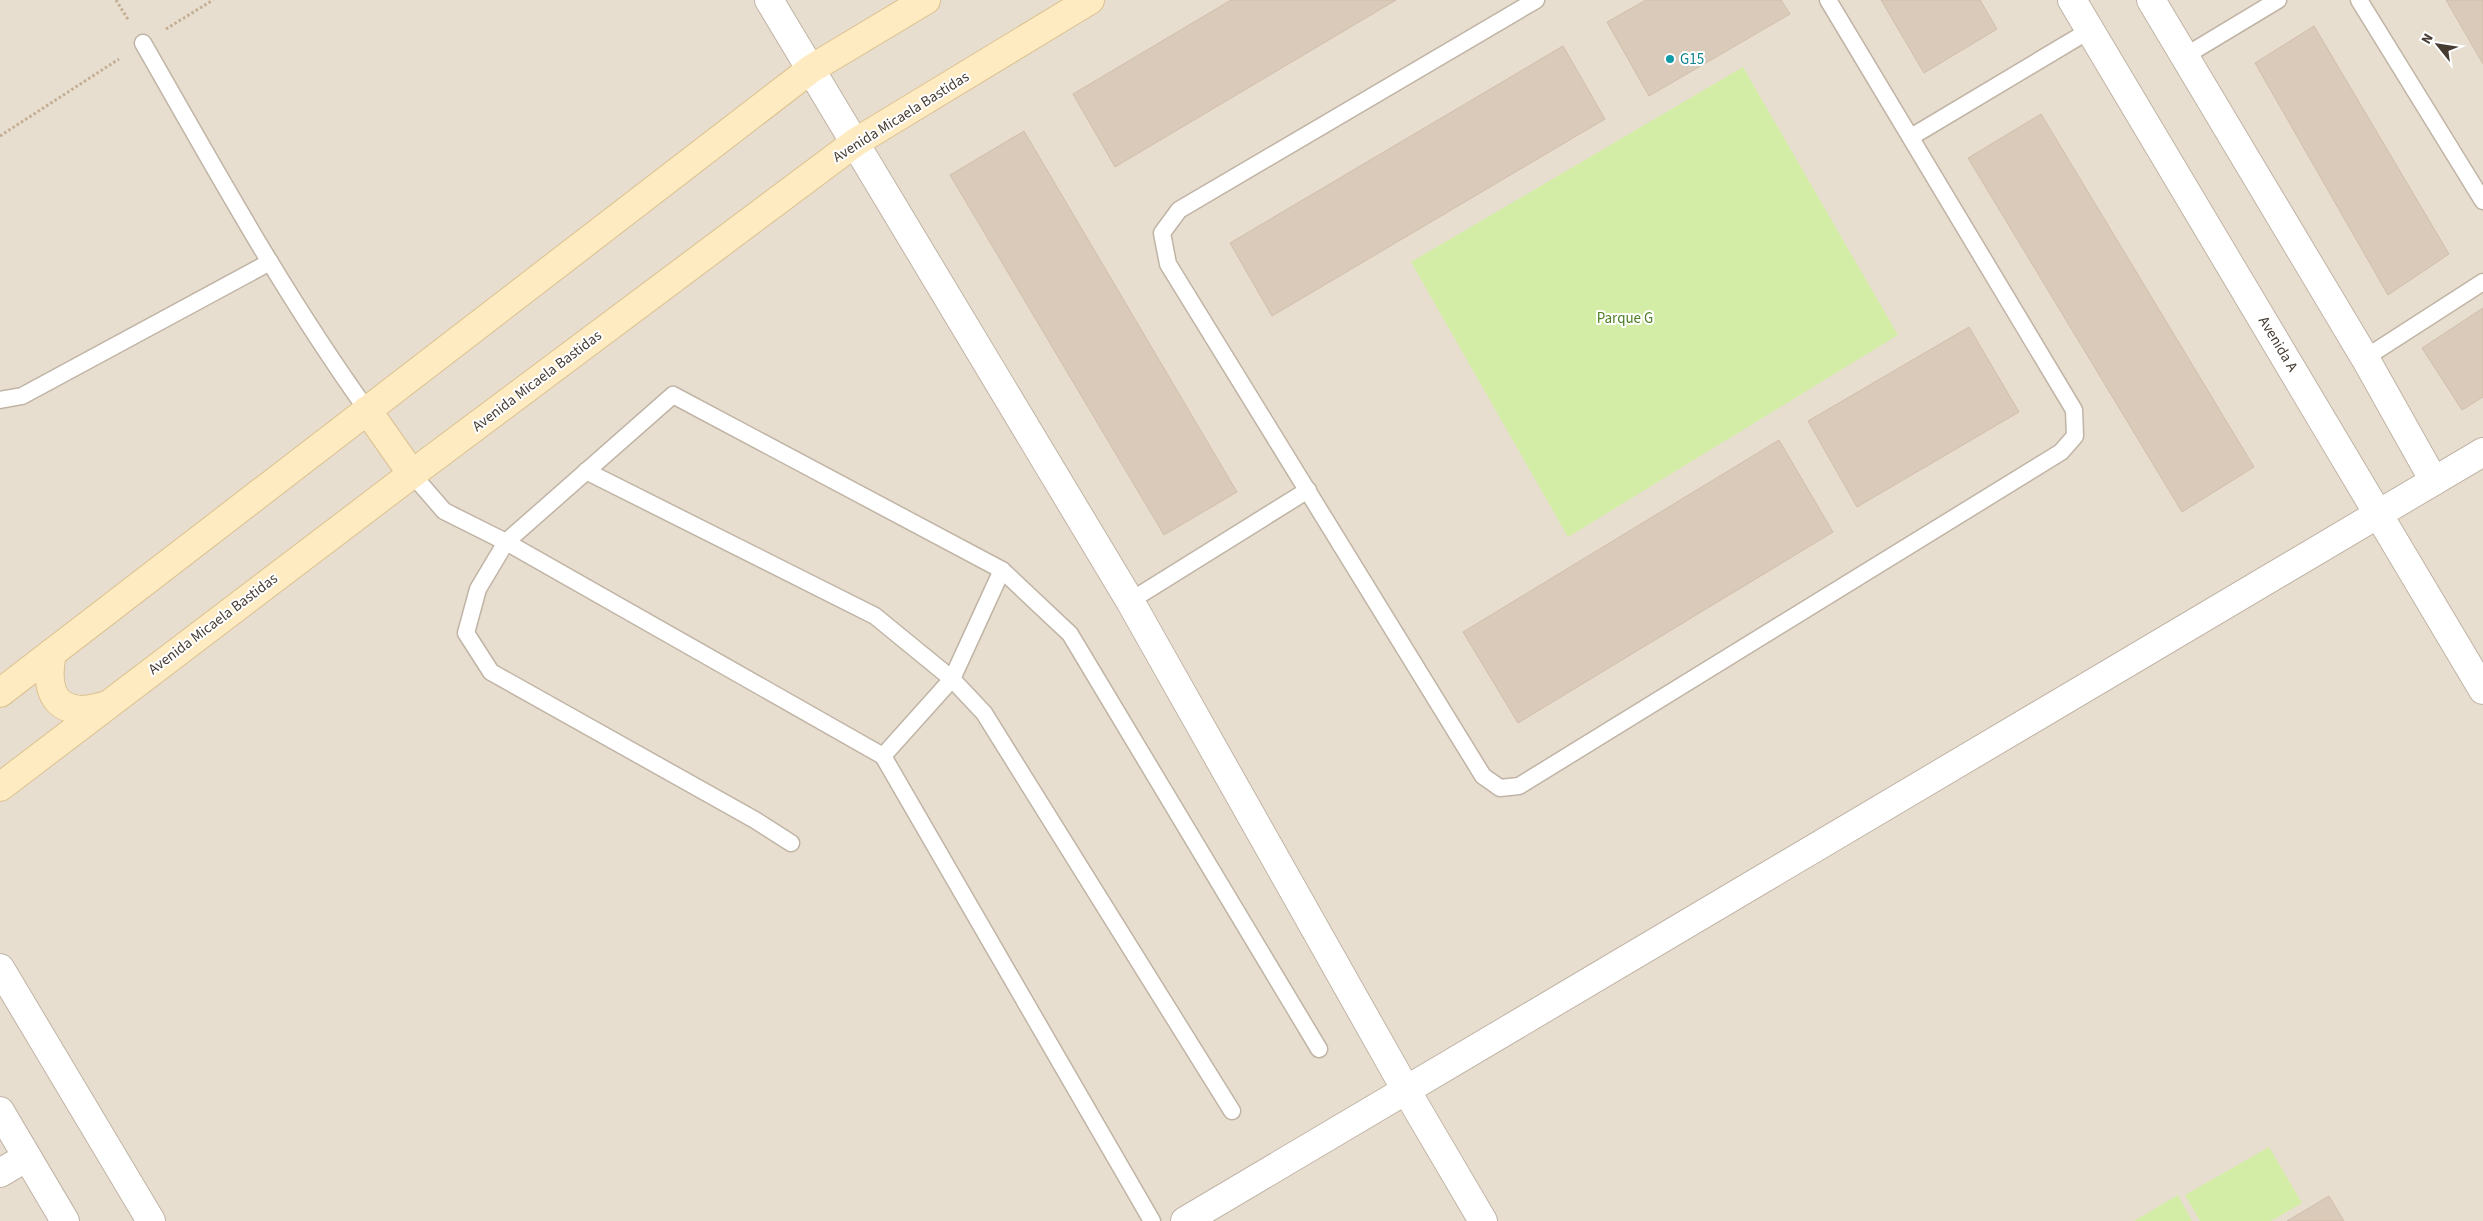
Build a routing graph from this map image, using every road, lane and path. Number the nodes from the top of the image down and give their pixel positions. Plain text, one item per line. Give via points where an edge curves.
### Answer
1 (213, 0) edge
2 (769, 0) edge
3 (926, 0) edge
4 (1090, 0) edge
5 (1536, 0) edge
6 (1828, 0) edge
7 (2072, 0) edge
8 (2151, 0) edge
9 (2278, 0) edge
10 (2359, 0) edge
11 (2090, 30) junction
12 (143, 44) junction
13 (2185, 56) junction
14 (811, 69) junction
15 (0, 136) edge
16 (1911, 137) junction
17 (856, 142) junction
18 (2483, 201) edge
19 (270, 262) junction
20 (2483, 282) edge
21 (2365, 358) junction
22 (0, 400) edge
23 (367, 410) junction
24 (2483, 452) edge
25 (586, 471) junction
26 (412, 474) junction
27 (2434, 481) junction
28 (1308, 490) junction
29 (2380, 514) junction
30 (506, 542) junction
31 (1002, 570) junction
32 (1130, 601) junction
33 (52, 653) junction
34 (952, 678) junction
35 (2483, 690) edge
36 (0, 693) edge
37 (104, 706) junction
38 (883, 756) junction
39 (0, 787) edge
40 (790, 843) dead end
41 (0, 968) edge
42 (1319, 1049) dead end
43 (1406, 1090) junction
44 (0, 1111) edge
45 (1232, 1111) dead end
46 (27, 1157) junction
47 (0, 1174) edge
48 (65, 1221) edge
49 (151, 1221) edge
50 (1152, 1221) edge
51 (1185, 1221) edge
52 (1482, 1221) edge

1 - 12 path
2 - 14 street
3 - 14 main road
4 - 17 main road, Avenida Micaela Bastidas
5 - 28 lane via 1179,210 1162,233 1168,264
6 - 16 lane
7 - 11 street, Avenida A
8 - 13 street
9 - 13 lane
10 - 18 lane
11 - 16 lane
11 - 29 street, Avenida A
12 - 15 path
12 - 19 lane
13 - 21 street
14 - 17 street
14 - 23 main road
16 - 28 lane via 2074,410 2075,436 2061,452 1518,786 1500,788 1483,776
17 - 26 main road, Avenida Micaela Bastidas
17 - 32 street
19 - 22 lane via 22,396
19 - 23 lane
20 - 21 lane
21 - 27 street
23 - 26 main road
23 - 33 main road
24 - 27 street
25 - 30 lane
25 - 31 lane via 673,395
25 - 34 lane via 875,616
26 - 30 lane via 444,511
26 - 37 main road, Avenida Micaela Bastidas
27 - 29 street
28 - 32 lane
29 - 35 street, Avenida A
29 - 43 street
30 - 38 lane
30 - 40 lane via 478,589 466,633 491,672 755,820
31 - 34 lane
31 - 42 lane via 1070,634
32 - 43 street
33 - 36 main road
33 - 37 main road via 48,674 52,693 64,704 80,710
34 - 38 lane
34 - 45 lane via 984,713
37 - 39 main road, Avenida Micaela Bastidas
38 - 50 lane
41 - 49 street
43 - 51 street
43 - 52 street
44 - 46 street
46 - 47 street
46 - 48 street

